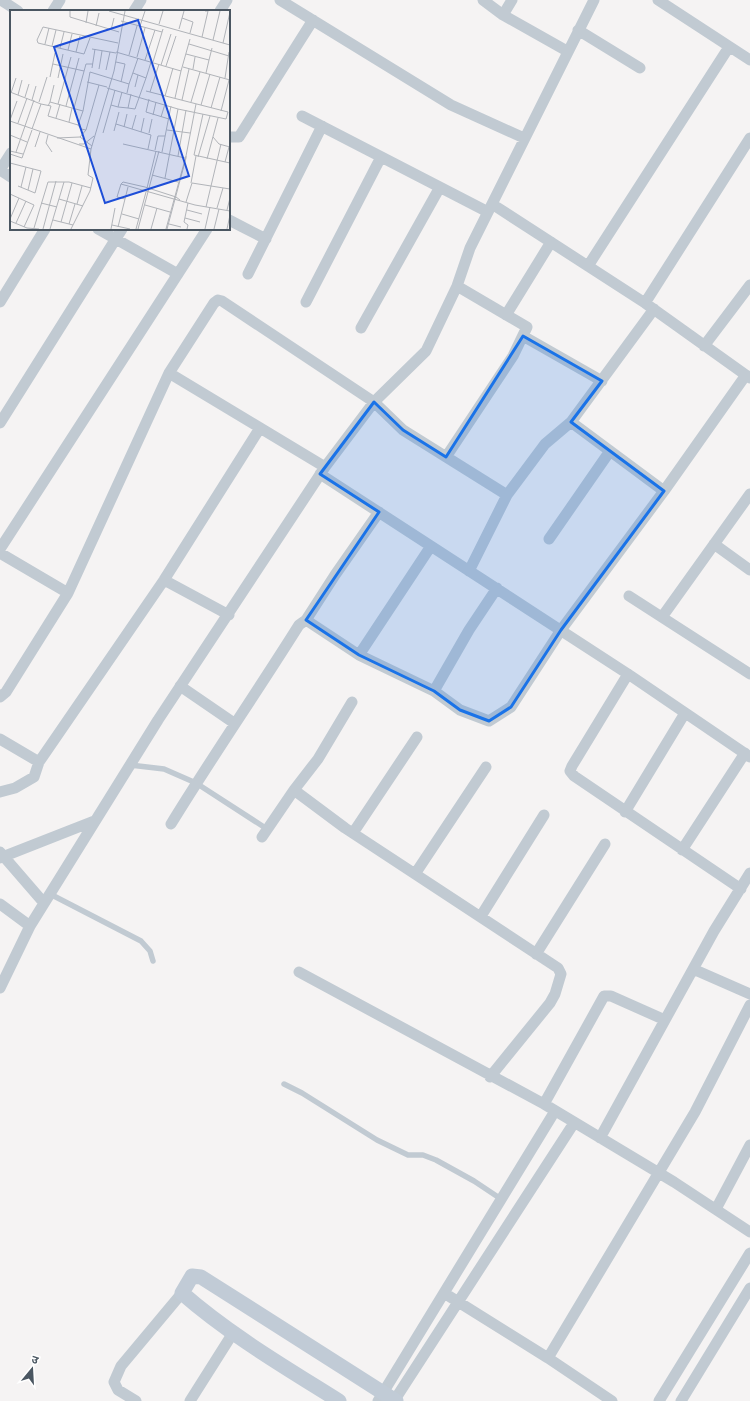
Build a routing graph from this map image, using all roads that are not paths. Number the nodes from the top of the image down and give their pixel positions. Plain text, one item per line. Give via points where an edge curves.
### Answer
1 (1, 0) edge
2 (60, 0) edge
3 (141, 0) edge
4 (227, 0) edge
5 (280, 0) edge
6 (483, 0) edge
7 (512, 0) edge
8 (594, 0) edge
9 (658, 0) edge
10 (16, 10) edge
11 (54, 10) edge
12 (135, 10) edge
13 (221, 10) edge
14 (503, 15) junction
15 (313, 20) junction
16 (578, 30) junction
17 (729, 47) junction
18 (567, 51) junction
19 (749, 58) edge
20 (640, 68) dead end
21 (302, 116) dead end
22 (322, 126) junction
23 (230, 137) edge
24 (524, 138) junction
25 (750, 138) edge
26 (10, 155) edge
27 (381, 157) junction
28 (0, 170) edge
29 (10, 176) edge
30 (440, 187) junction
31 (490, 208) junction
32 (230, 221) edge
33 (44, 230) edge
34 (100, 230) edge
35 (121, 230) edge
36 (205, 230) edge
37 (116, 239) junction
38 (266, 239) junction
39 (551, 242) junction
40 (588, 266) junction
41 (178, 274) junction
42 (248, 274) dead end
43 (750, 285) edge
44 (457, 286) junction
45 (0, 302) edge
46 (306, 302) dead end
47 (650, 306) junction
48 (506, 315) junction
49 (361, 328) dead end
50 (523, 336) junction
51 (704, 346) junction
52 (170, 373) junction
53 (748, 376) edge
54 (602, 381) junction
55 (374, 402) junction
56 (571, 422) junction
57 (0, 423) edge
58 (260, 428) junction
59 (610, 451) junction
60 (446, 457) junction
61 (323, 471) junction
62 (664, 491) junction
63 (750, 494) edge
64 (507, 495) junction
65 (379, 512) junction
66 (550, 539) dead end
67 (714, 544) junction
68 (431, 546) junction
69 (0, 549) edge
70 (0, 553) edge
71 (469, 570) junction
72 (750, 570) edge
73 (164, 580) junction
74 (497, 588) junction
75 (68, 593) junction
76 (630, 596) dead end
77 (229, 615) junction
78 (662, 617) junction
79 (306, 620) junction
80 (561, 630) junction
81 (359, 655) junction
82 (628, 674) junction
83 (750, 674) edge
84 (180, 686) junction
85 (434, 691) junction
86 (0, 697) edge
87 (352, 702) dead end
88 (685, 713) junction
89 (234, 723) junction
90 (417, 737) dead end
91 (0, 739) edge
92 (747, 755) edge
93 (39, 762) junction
94 (129, 765) junction
95 (486, 767) dead end
96 (196, 784) junction
97 (294, 790) junction
98 (0, 792) edge
99 (625, 812) junction
100 (544, 815) dead end
101 (94, 821) junction
102 (171, 824) dead end
103 (265, 833) joint
104 (353, 833) junction
105 (605, 844) dead end
106 (682, 850) junction
107 (1, 856) edge
108 (750, 873) edge
109 (415, 874) junction
110 (741, 889) junction
111 (47, 898) junction
112 (0, 904) edge
113 (481, 916) junction
114 (30, 926) junction
115 (536, 954) junction
116 (153, 961) dead end
117 (693, 969) junction
118 (299, 972) dead end
119 (0, 988) edge
120 (750, 994) edge
121 (750, 1005) edge
122 (665, 1020) junction
123 (490, 1077) junction
124 (284, 1084) dead end
125 (544, 1104) junction
126 (555, 1111) junction
127 (574, 1123) junction
128 (600, 1138) junction
129 (750, 1145) edge
130 (660, 1173) junction
131 (501, 1199) junction
132 (716, 1209) junction
133 (750, 1232) edge
134 (750, 1253) edge
135 (750, 1288) edge
136 (444, 1292) junction
137 (182, 1293) junction
138 (459, 1301) junction
139 (233, 1333) junction
140 (548, 1358) junction
141 (389, 1399) edge
142 (136, 1401) edge
143 (190, 1401) edge
144 (339, 1401) edge
145 (612, 1401) edge
146 (659, 1401) edge
147 (681, 1401) edge

1 - 10 street
2 - 11 street
3 - 12 street
4 - 13 street
5 - 15 street
6 - 14 street
7 - 14 street
8 - 16 street
9 - 17 street
14 - 18 street
15 - 23 street via 239,137
15 - 24 street via 451,105
16 - 18 street
16 - 20 street
17 - 19 street
17 - 40 street
18 - 24 street
21 - 22 street
22 - 27 street
22 - 38 street
24 - 31 street
25 - 47 street
26 - 28 street
27 - 30 street
27 - 46 street
28 - 29 street
30 - 31 street
30 - 49 street
31 - 39 street
31 - 44 street via 470,248
32 - 38 street
33 - 45 street
34 - 37 street
35 - 37 street
36 - 41 street
37 - 41 street
37 - 57 street
38 - 42 street
39 - 40 street
39 - 48 street
40 - 47 street
41 - 69 street
43 - 51 street
44 - 48 street
44 - 55 street via 426,351
47 - 51 street
47 - 54 street
48 - 50 street via 528,327
50 - 54 street
50 - 60 street via 513,356
51 - 53 street
52 - 55 street via 218,300
52 - 58 street
52 - 75 street
53 - 62 street
54 - 56 street
55 - 60 street via 402,430
55 - 61 street
56 - 59 street
56 - 64 street via 546,444
58 - 61 street
58 - 73 street
59 - 62 street
59 - 66 street
60 - 64 street
61 - 65 street
61 - 77 street
62 - 80 street
63 - 67 street
64 - 71 street
65 - 68 street
65 - 79 street
67 - 72 street
67 - 78 street
68 - 71 street
68 - 81 street
70 - 75 street
71 - 74 street
73 - 77 street
73 - 93 street
74 - 80 street
74 - 85 street
75 - 86 street via 6,692
76 - 78 street
77 - 84 street
78 - 83 street
79 - 81 street
79 - 89 street via 299,625 255,696
80 - 82 street
80 - 85 street via 511,707 489,721 460,710
81 - 85 street
82 - 88 street
82 - 99 street via 570,771
84 - 89 street
84 - 94 street
87 - 97 street via 318,759
88 - 92 street
88 - 99 street
89 - 96 street
90 - 104 street
91 - 93 street
92 - 106 street
93 - 98 street via 34,777 15,788
94 - 96 lane via 164,769
94 - 101 street
95 - 109 street
96 - 102 street
96 - 103 lane
97 - 103 street
97 - 104 street
99 - 106 street
100 - 113 street
101 - 107 street
101 - 111 street
104 - 109 street
105 - 115 street
106 - 110 street
107 - 111 street
108 - 110 street
109 - 113 street
110 - 117 street
111 - 114 street
111 - 116 lane via 141,941 150,951
112 - 114 street
113 - 115 street
114 - 119 street
115 - 123 street via 558,968 561,974 556,994
117 - 120 street
117 - 122 street
118 - 123 street
121 - 130 street via 695,1112
122 - 125 street via 611,996 604,996
122 - 128 street
123 - 125 street
124 - 131 lane via 377,1140 408,1155 423,1155 436,1160
125 - 126 street
126 - 127 street
126 - 131 street
127 - 128 street
127 - 138 street
128 - 130 street
129 - 132 street
130 - 132 street
130 - 140 street
131 - 136 street
132 - 133 street
134 - 146 street
135 - 147 street
136 - 138 street
136 - 141 street
137 - 139 street
137 - 141 street via 192,1276 201,1277
137 - 142 street via 116,1375 114,1382 118,1390
138 - 140 street
138 - 141 street
139 - 143 street
139 - 144 street
140 - 145 street

